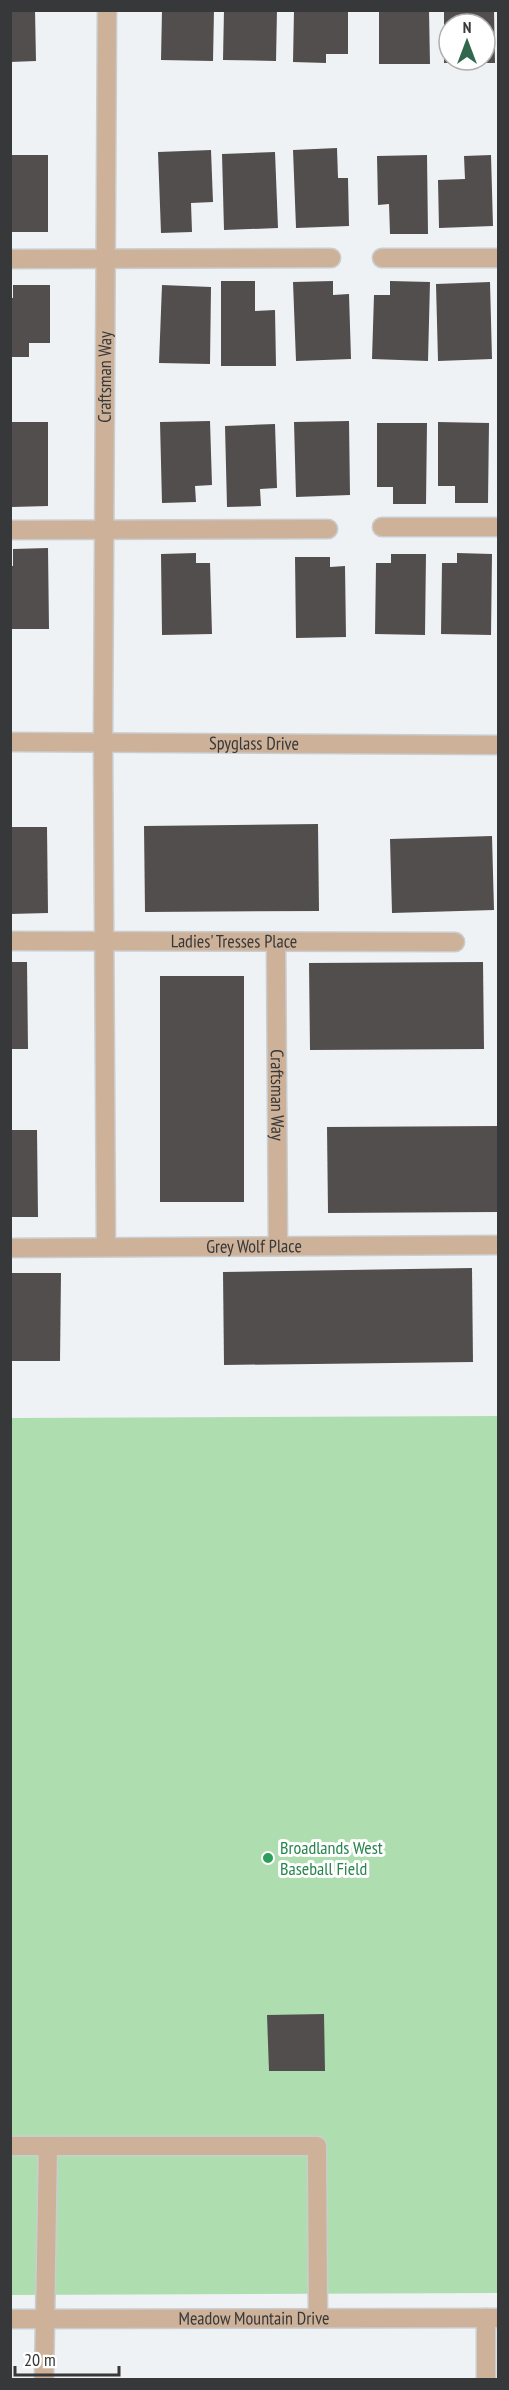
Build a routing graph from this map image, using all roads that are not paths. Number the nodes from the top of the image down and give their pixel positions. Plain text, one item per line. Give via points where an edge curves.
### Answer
1 (107, 10) edge
2 (331, 258) dead end
3 (382, 258) dead end
4 (498, 258) edge
5 (10, 259) edge
6 (106, 259) junction
7 (382, 527) dead end
8 (498, 528) edge
9 (328, 529) dead end
10 (10, 530) edge
11 (105, 530) junction
12 (10, 742) edge
13 (103, 743) junction
14 (498, 745) edge
15 (10, 941) edge
16 (105, 942) junction
17 (455, 942) dead end
18 (276, 943) junction
19 (498, 1245) edge
20 (278, 1246) junction
21 (106, 1247) junction
22 (10, 1248) edge
23 (10, 2146) edge
24 (48, 2146) junction
25 (318, 2318) junction
26 (492, 2318) edge
27 (10, 2319) edge
28 (44, 2319) junction
29 (44, 2379) edge
30 (486, 2379) edge

1 - 6 street, Craftsman Way
2 - 6 street
3 - 4 street
5 - 6 street
6 - 11 street, Craftsman Way
7 - 8 street
9 - 11 street
10 - 11 street
11 - 13 street, Craftsman Way
12 - 13 street, Spyglass Drive
13 - 14 street, Spyglass Drive
13 - 16 street, Craftsman Way
15 - 16 street, Ladies' Tresses Place
16 - 18 street, Ladies' Tresses Place
16 - 21 street, Craftsman Way
17 - 18 street, Ladies' Tresses Place
18 - 20 street, Craftsman Way
19 - 20 street, Grey Wolf Place
20 - 21 street, Grey Wolf Place
21 - 22 street, Grey Wolf Place
23 - 24 street
24 - 25 street via 317,2146
24 - 28 street
25 - 26 street, Meadow Mountain Drive
25 - 28 street, Meadow Mountain Drive
26 - 30 street
27 - 28 street, Meadow Mountain Drive
28 - 29 street

